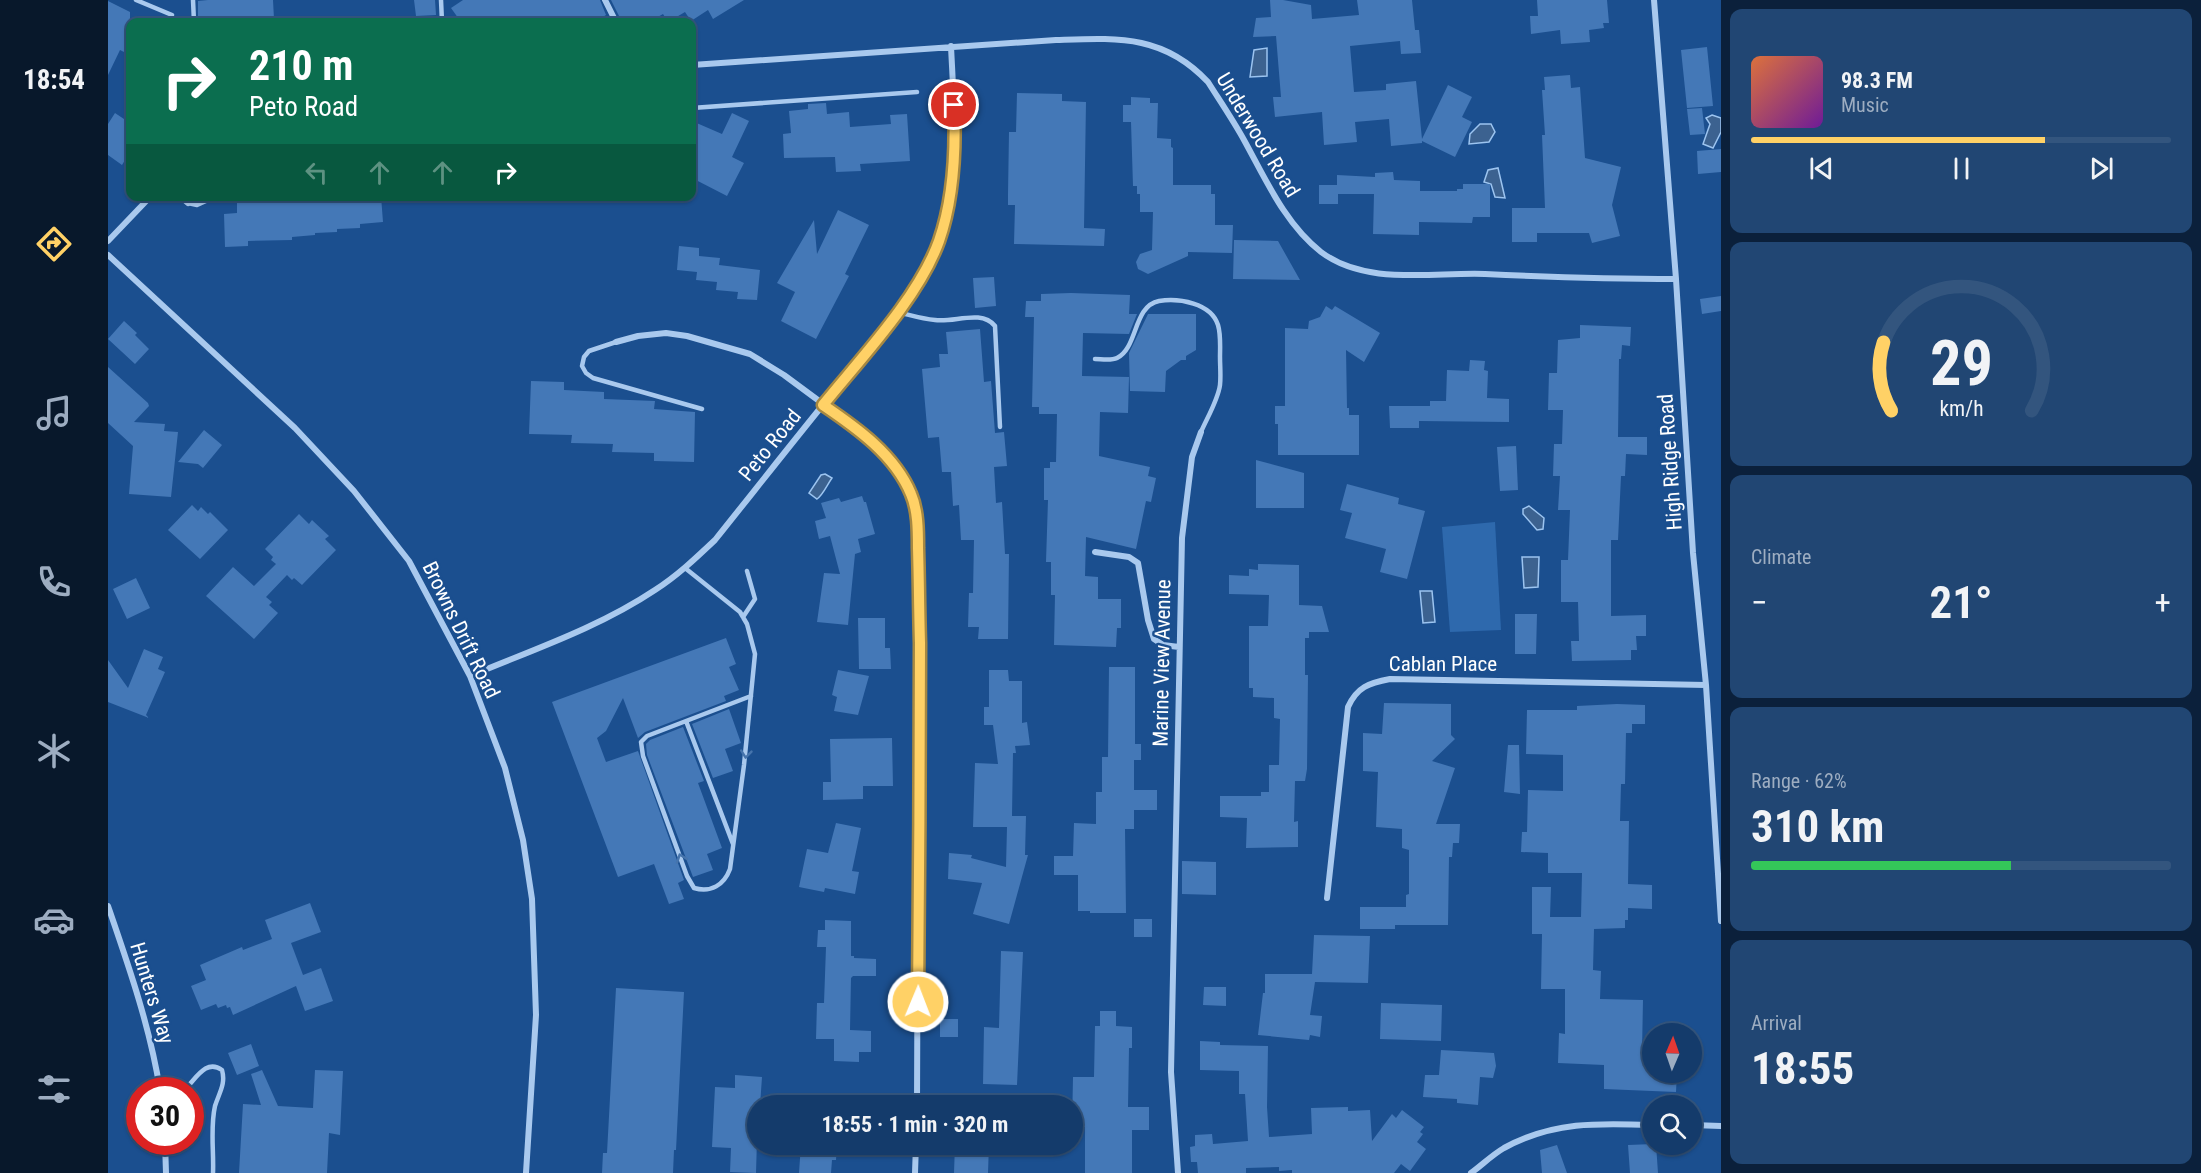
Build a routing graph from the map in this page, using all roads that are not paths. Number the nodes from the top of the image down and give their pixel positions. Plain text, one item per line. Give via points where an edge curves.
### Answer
1 (136, 0) edge
2 (193, 0) edge
3 (441, 0) edge
4 (604, 0) edge
5 (1654, 0) edge
6 (172, 15) dead end
7 (194, 18) edge
8 (442, 18) edge
9 (614, 18) edge
10 (951, 46) junction
11 (696, 65) edge
12 (917, 92) dead end
13 (696, 108) edge
14 (146, 201) edge
15 (186, 201) edge
16 (206, 201) edge
17 (188, 203) joint
18 (108, 241) edge
19 (108, 255) edge
20 (1676, 279) junction
21 (897, 312) junction
22 (616, 342) joint
23 (1095, 359) dead end
24 (823, 405) junction
25 (702, 409) dead end
26 (1000, 427) dead end
27 (1201, 432) joint
28 (1095, 552) dead end
29 (685, 568) junction
30 (747, 571) dead end
31 (743, 617) junction
32 (1179, 647) junction
33 (470, 676) junction
34 (1706, 685) junction
35 (751, 696) junction
36 (686, 721) junction
37 (734, 846) junction
38 (1327, 898) dead end
39 (108, 906) edge
40 (1721, 921) edge
41 (158, 1077) edge
42 (197, 1077) edge
43 (917, 1095) edge
44 (1642, 1125) edge
45 (1702, 1125) edge
46 (1721, 1126) edge
47 (165, 1155) edge
48 (916, 1155) edge
49 (166, 1173) edge
50 (213, 1173) edge
51 (526, 1173) edge
52 (915, 1173) edge
53 (1178, 1173) edge
54 (1471, 1173) edge

1 - 6 lane
2 - 7 lane
3 - 8 lane
4 - 9 street
5 - 20 street, High Ridge Road
10 - 11 street, Underwood Road
10 - 20 street, Underwood Road via 1113,38 1152,45 1176,55 1208,82 1258,168 1302,233 1322,253 1341,263 1391,274
10 - 21 street, Peto Road via 956,145 947,211 920,280
12 - 13 lane
14 - 18 street
15 - 17 street
16 - 17 lane
19 - 33 street, Browns Drift Road via 295,428 354,491 409,561
20 - 34 street, High Ridge Road via 1693,554
21 - 24 street, Peto Road
21 - 26 lane via 938,321 975,318 992,322
22 - 24 street via 666,333 750,354
22 - 25 lane via 585,355 582,366 586,373
23 - 27 lane, Marine View Avenue via 1122,354 1150,303 1176,300 1206,310 1215,317 1220,331 1220,386
24 - 29 street, Peto Road via 715,540
24 - 43 street via 866,437 904,478 918,530
27 - 32 street, Marine View Avenue via 1192,457 1182,538
28 - 32 street via 1129,557 1138,563 1154,639
29 - 31 lane
29 - 33 street, Peto Road via 655,591 594,625
30 - 31 lane via 755,599
31 - 35 lane via 755,654
32 - 53 street, Marine View Avenue via 1171,1072
33 - 51 street, Browns Drift Road via 505,768 523,840 532,899 536,1015
34 - 38 street, Cablan Place via 1390,679 1365,687 1354,694 1348,707
34 - 40 street, High Ridge Road
35 - 36 lane
35 -> 37 lane
36 - 37 lane
37 -> 36 lane via 730,869 722,883 707,890 694,888 641,749 647,736
39 - 41 street, Hunters Way via 137,991
42 - 50 lane via 206,1068 216,1066 222,1070 224,1082 213,1124
44 - 54 street via 1567,1125 1534,1134 1503,1149
45 - 46 street
47 - 49 street
48 - 52 street

